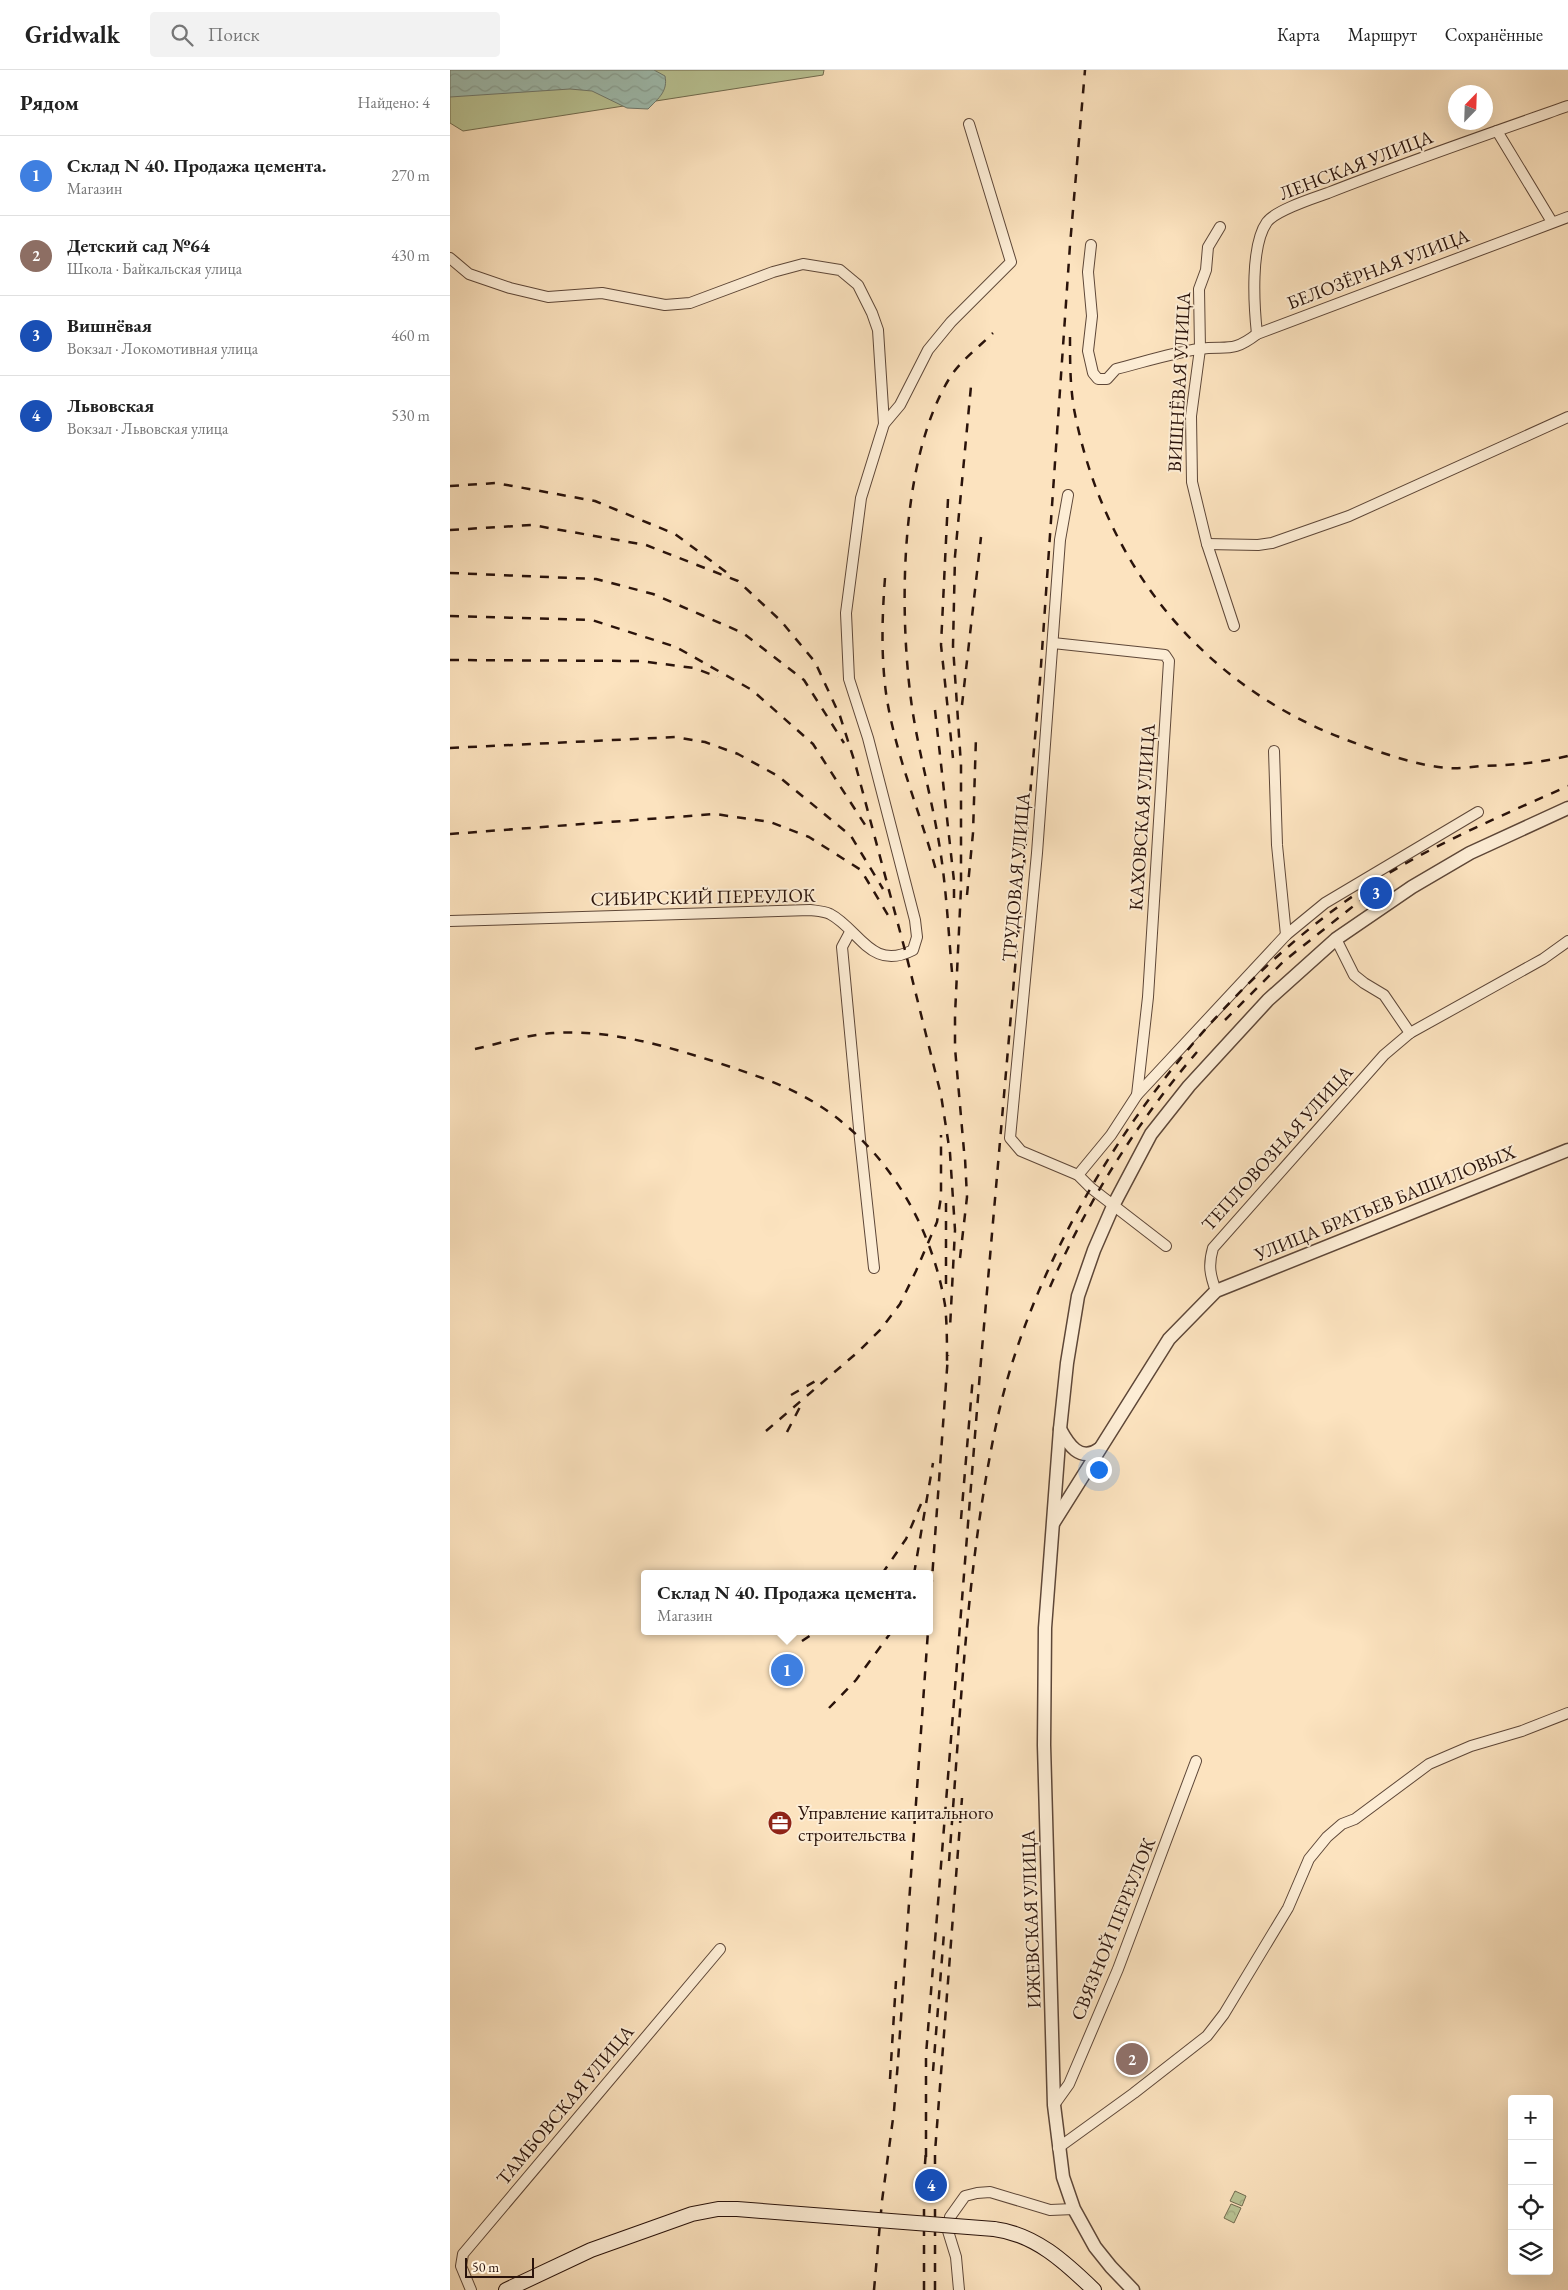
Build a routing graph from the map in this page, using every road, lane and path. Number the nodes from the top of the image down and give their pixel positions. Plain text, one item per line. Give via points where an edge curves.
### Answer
1 (1568, 106) edge
2 (968, 124) dead end
3 (1497, 131) junction
4 (1567, 220) edge
5 (1552, 222) junction
6 (1220, 227) dead end
7 (1092, 245) dead end
8 (450, 258) edge
9 (1257, 334) junction
10 (1200, 349) junction
11 (1568, 417) edge
12 (884, 424) junction
13 (1068, 495) dead end
14 (1207, 544) junction
15 (1234, 626) dead end
16 (1053, 643) junction
17 (1274, 751) dead end
18 (1568, 808) edge
19 (1478, 812) dead end
20 (450, 921) edge
21 (850, 932) junction
22 (1286, 936) junction
23 (1336, 940) junction
24 (1568, 941) edge
25 (1410, 1034) junction
26 (1137, 1095) junction
27 (1568, 1150) edge
28 (1078, 1175) junction
29 (1114, 1204) junction
30 (1166, 1246) dead end
31 (874, 1268) dead end
32 (1216, 1291) junction
33 (1060, 1429) junction
34 (1099, 1449) junction
35 (1053, 1525) junction
36 (1568, 1713) edge
37 (1196, 1762) dead end
38 (720, 1949) dead end
39 (1054, 2105) junction
40 (1058, 2148) junction
41 (1074, 2209) junction
42 (471, 2290) edge
43 (506, 2290) edge
44 (959, 2290) edge
45 (1094, 2290) edge
46 (1133, 2290) edge

1 - 3 street, ЛЕНСКАЯ УЛИЦА
2 - 12 street via 1011,262 934,343 900,405
3 - 5 street
3 - 9 street, ЛЕНСКАЯ УЛИЦА via 1310,200 1268,220 1262,231 1253,297
4 - 5 street, БЕЛОЗЁРНАЯ УЛИЦА
5 - 9 street, БЕЛОЗЁРНАЯ УЛИЦА
6 - 10 street, ВИШНЁВАЯ УЛИЦА via 1208,247 1206,270 1199,289
7 - 10 street via 1088,272 1092,316 1088,351 1093,373 1098,379 1107,379 1116,369
8 - 12 street via 469,274 548,297 602,293 665,305 690,303 803,264 840,270 858,285 878,330
9 - 10 street, БЕЛОЗЁРНАЯ УЛИЦА via 1228,349
10 - 14 street, ВИШНЁВАЯ УЛИЦА via 1192,416 1192,482
11 - 14 street via 1349,516 1258,545
12 - 21 street, СИБИРСКИЙ ПЕРЕУЛОК via 860,507 846,613 849,678 868,738 917,936 914,950 893,955 869,948
13 - 16 street, ТРУДОВАЯ УЛИЦА via 1060,540
14 - 15 street, ВИШНЁВАЯ УЛИЦА
16 - 26 street, КАХОВСКАЯ УЛИЦА via 1165,655 1169,661 1148,997
16 - 28 street, ТРУДОВАЯ УЛИЦА via 1010,1138 1022,1151
17 - 22 street via 1277,845
18 - 23 street, ИЖЕВСКАЯ УЛИЦА via 1470,853 1412,887
19 - 22 street via 1325,903
20 - 21 street, СИБИРСКИЙ ПЕРЕУЛОК via 810,910 830,914
21 - 31 street via 842,947
22 - 26 street
23 - 25 street via 1354,975 1384,995
23 - 29 street, ИЖЕВСКАЯ УЛИЦА via 1268,1000 1178,1099 1151,1134
24 - 25 street, ТЕПЛОВОЗНАЯ УЛИЦА via 1542,960
25 - 32 street, ТЕПЛОВОЗНАЯ УЛИЦА via 1384,1055 1213,1248 1209,1261
26 - 28 street via 1111,1135
27 - 32 street, УЛИЦА БРАТЬЕВ БАШИЛОВЫХ
28 - 29 street, ТРУДОВАЯ УЛИЦА
29 - 30 street, ТРУДОВАЯ УЛИЦА
29 - 33 street, ИЖЕВСКАЯ УЛИЦА via 1078,1296
32 - 34 street via 1169,1339
33 - 34 street via 1076,1452 1088,1454
33 - 35 street, ИЖЕВСКАЯ УЛИЦА
34 - 35 street
35 - 39 street, ИЖЕВСКАЯ УЛИЦА via 1047,1585 1043,1705
36 - 40 street via 1429,1764 1355,1820 1342,1824 1309,1859 1284,1916 1207,2036
37 - 39 street, СВЯЗНОЙ ПЕРЕУЛОК via 1118,1969 1069,2084
38 - 42 street, ТАМБОВСКАЯ УЛИЦА via 463,2254 461,2266
39 - 40 street, ИЖЕВСКАЯ УЛИЦА
40 - 41 street, ИЖЕВСКАЯ УЛИЦА
41 - 44 street via 1050,2210 990,2192 965,2196 950,2217 948,2231 956,2256
41 - 46 street, ИЖЕВСКАЯ УЛИЦА via 1095,2247
43 - 45 main road, bridge via 591,2250 699,2212 737,2209 994,2229 1046,2248

